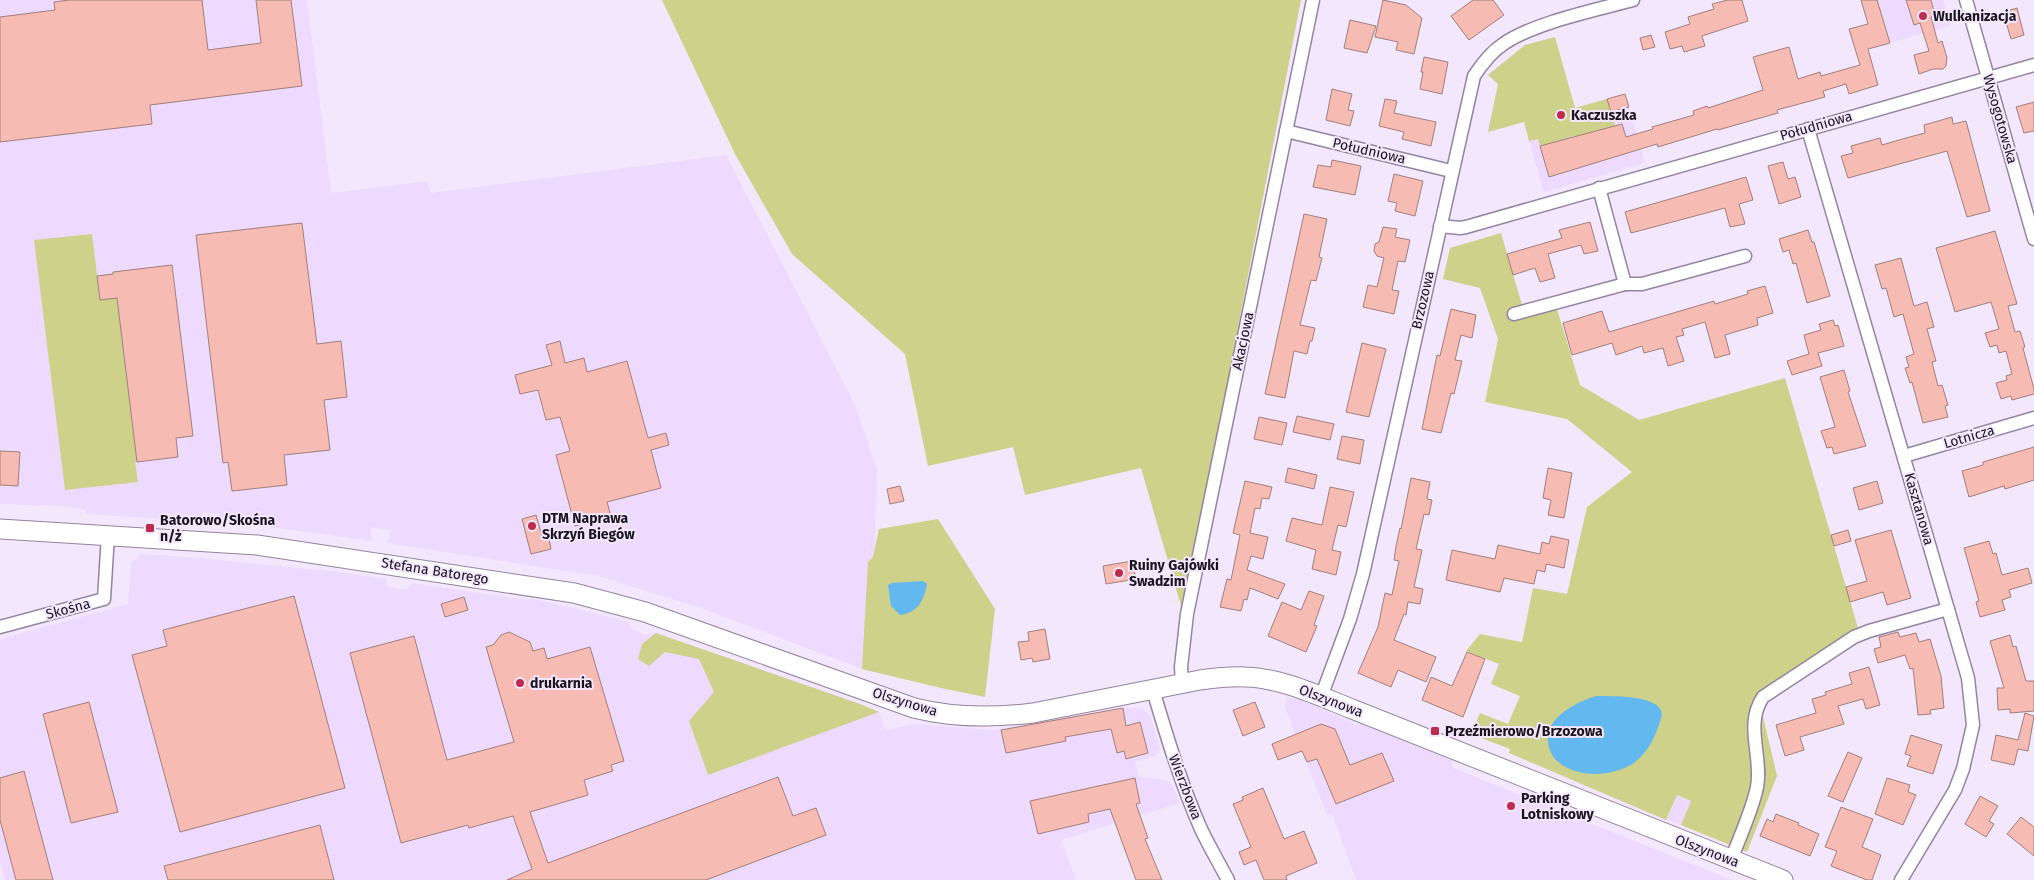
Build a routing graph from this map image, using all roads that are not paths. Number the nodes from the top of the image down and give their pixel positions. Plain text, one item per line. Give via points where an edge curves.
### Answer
1 (1313, 0) edge
2 (1633, 0) edge
3 (1966, 0) edge
4 (2034, 65) edge
5 (1988, 77) junction
6 (1808, 129) junction
7 (1286, 131) junction
8 (1451, 171) junction
9 (1599, 188) junction
10 (1440, 226) junction
11 (2034, 238) edge
12 (1745, 256) dead end
13 (1625, 284) junction
14 (1514, 314) dead end
15 (2034, 418) edge
16 (1904, 456) junction
17 (0, 530) edge
18 (108, 535) junction
19 (1948, 609) junction
20 (0, 627) edge
21 (1182, 684) junction
22 (856, 687) joint
23 (1153, 690) junction
24 (1321, 697) junction
25 (1731, 860) junction
26 (1228, 880) edge
27 (1783, 880) edge
28 (1901, 880) edge

1 - 7 street, Akacjowa
2 - 8 street, Brzozowa via 1546,24 1503,44 1486,59 1474,76
3 - 5 street, Wysogotowska
4 - 5 street, Południowa
5 - 6 street, Południowa
5 - 11 street, Wysogotowska
6 - 9 street, Południowa
6 - 16 street, Kasztanowa
7 - 8 street, Południowa
7 - 21 street, Akacjowa via 1188,614
8 - 10 street, Brzozowa
9 - 10 street, Południowa via 1466,227
9 - 13 street
10 - 24 street, Brzozowa via 1363,574
12 - 13 street via 1642,284
13 - 14 street
15 - 16 street, Lotnicza
16 - 19 street, Kasztanowa
17 - 18 street, Stefana Batorego
18 - 20 street, Skośna via 104,599
18 - 22 street, Stefana Batorego via 265,546 574,593 645,612
19 - 25 street via 1854,637 1763,697 1755,711 1754,722 1759,771 1757,788
19 - 28 street, Kasztanowa via 1968,678 1974,725 1964,769 1955,790
21 - 23 street, Olszynowa
21 - 24 street, Olszynowa via 1224,677 1248,677
22 - 23 street, Olszynowa via 934,713 977,717 1033,713
23 - 26 street, Wierzbowa via 1186,795
24 - 25 street, Olszynowa
25 - 27 street, Olszynowa

